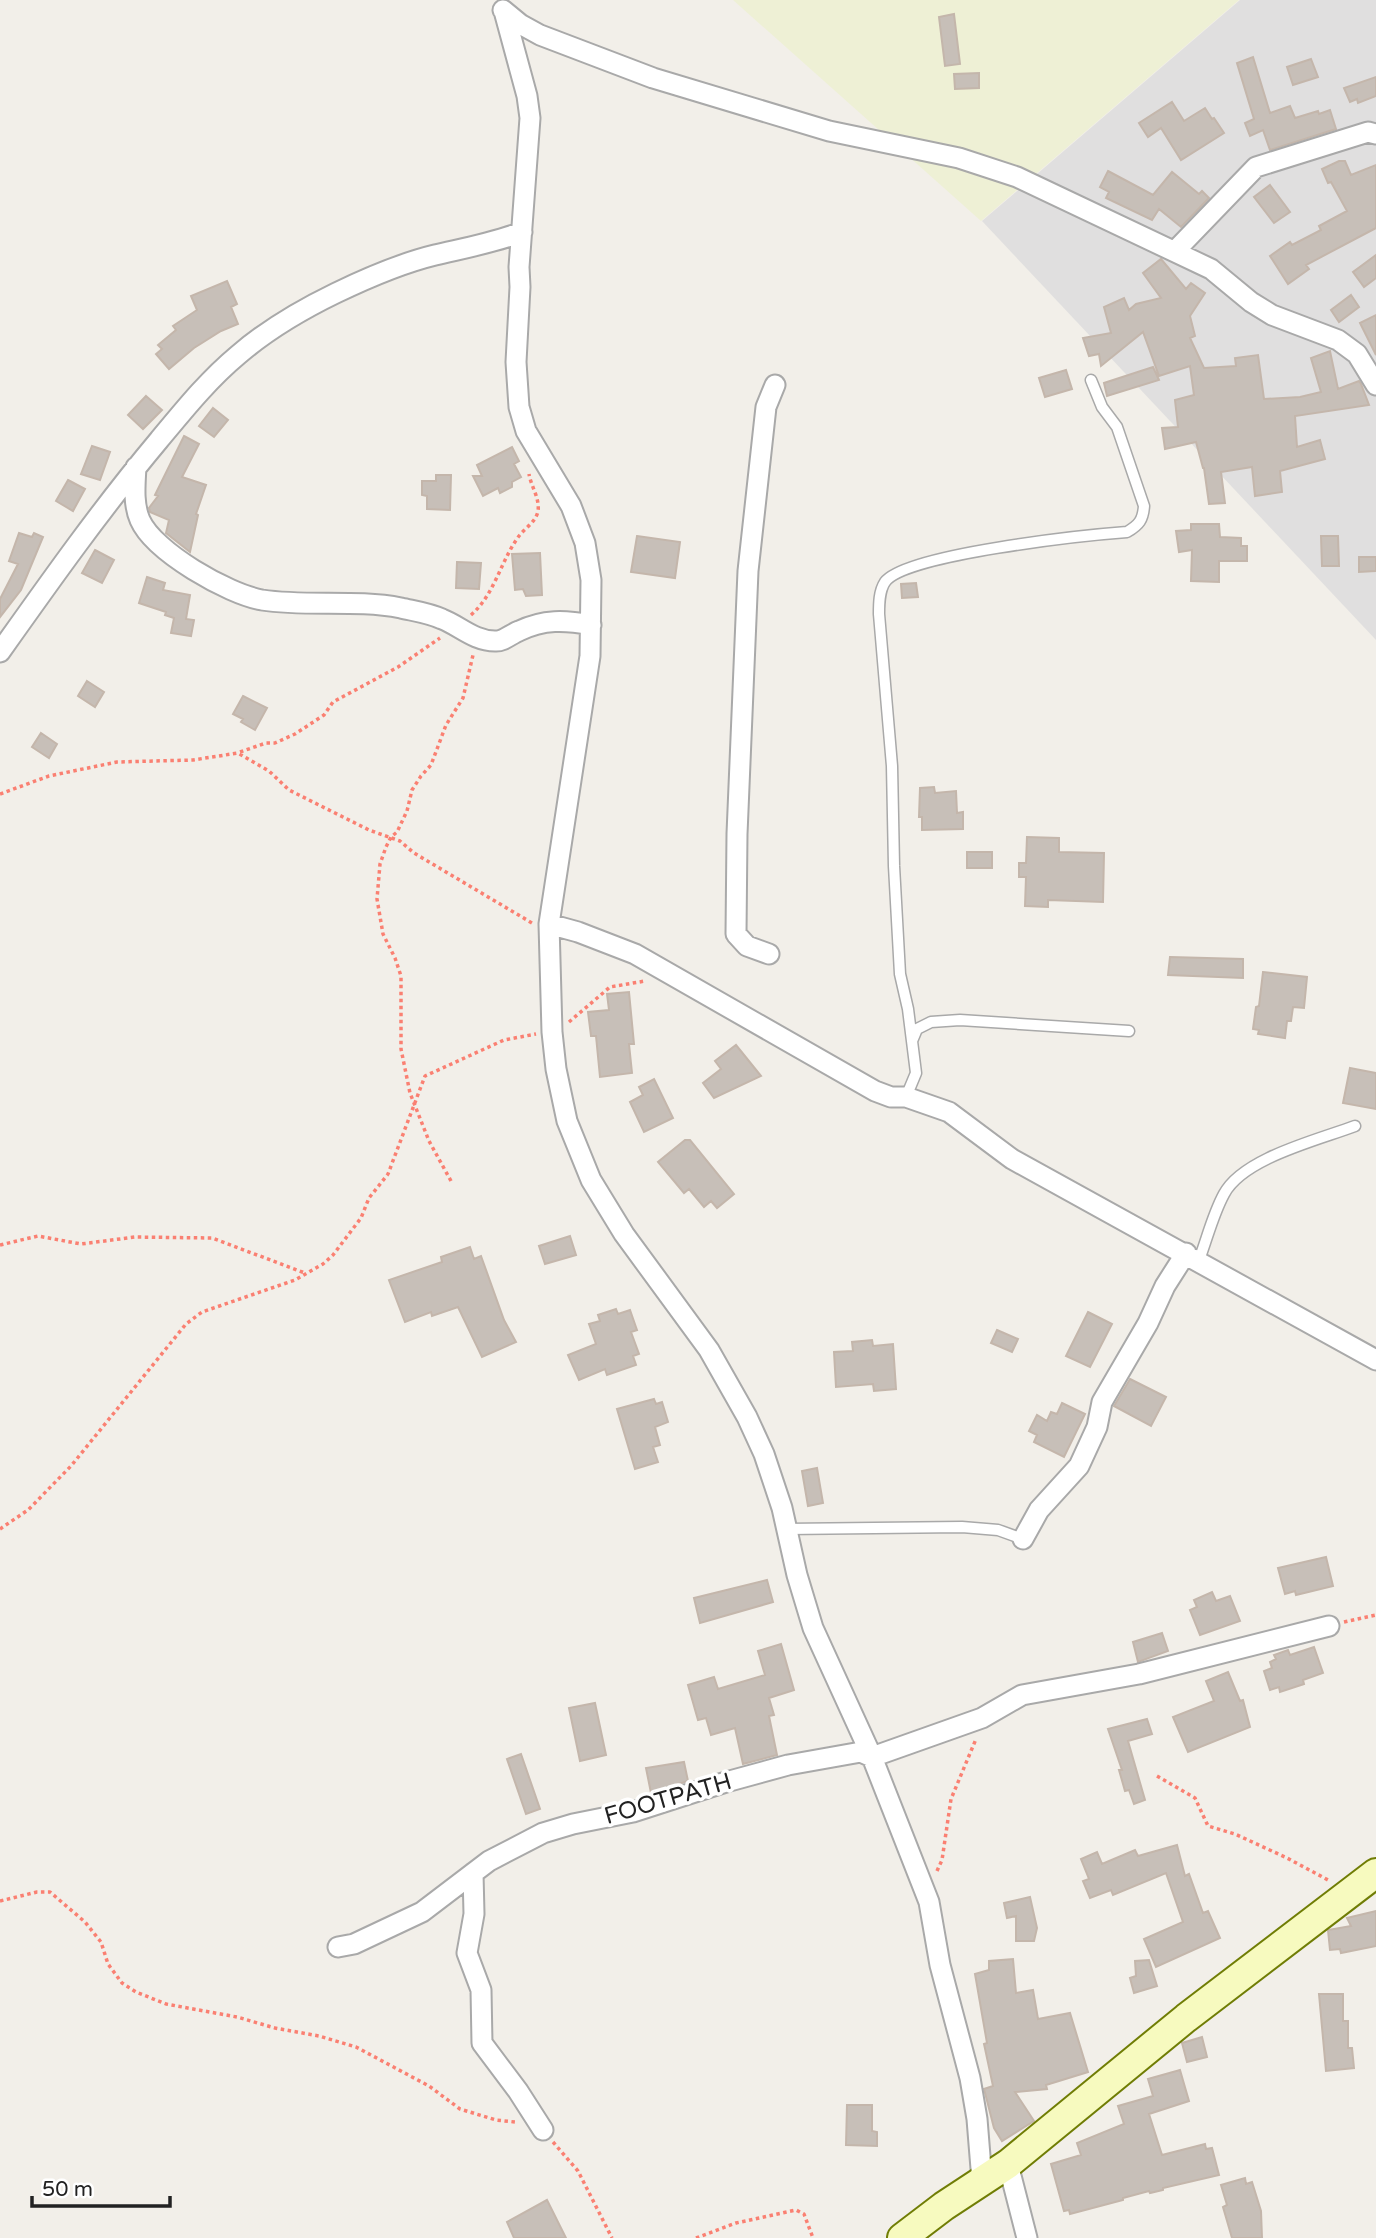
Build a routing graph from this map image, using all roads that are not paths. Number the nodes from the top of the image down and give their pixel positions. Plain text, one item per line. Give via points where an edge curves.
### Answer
1 (501, 6) edge
2 (1376, 134) edge
3 (522, 232) junction
4 (1175, 251) junction
5 (1367, 352) edge
6 (1091, 380) dead end
7 (775, 385) dead end
8 (1376, 385) edge
9 (136, 467) junction
10 (592, 625) junction
11 (0, 652) edge
12 (549, 931) junction
13 (769, 954) dead end
14 (1129, 1031) dead end
15 (912, 1042) junction
16 (906, 1097) junction
17 (1355, 1126) dead end
18 (1193, 1257) junction
19 (1376, 1360) edge
20 (786, 1528) junction
21 (1023, 1539) joint
22 (1329, 1626) road end
23 (872, 1757) junction
24 (472, 1873) junction
25 (1376, 1873) edge
26 (338, 1947) dead end
27 (542, 2130) road end
28 (1008, 2164) junction
29 (982, 2181) junction
30 (902, 2238) edge
31 (1027, 2238) edge

1 - 3 street via 530,118
1 - 4 street via 520,24 580,52 829,131 989,167
2 - 4 street via 1368,132 1256,167
3 - 9 street via 408,263 286,321 239,353 206,384
3 - 10 street via 516,362 519,407 526,430 580,526 592,580
4 - 5 street via 1211,268 1272,315
5 - 8 street
6 - 15 lane via 1102,407 1117,426 1144,506 1137,526 954,556 899,572 885,582 880,595 900,974
7 - 13 street via 766,407 748,571 736,859 736,934 747,946
9 - 10 street via 140,520 153,541 180,562 259,600 370,604 428,614 477,639 498,642 554,620
9 - 11 street
10 - 12 street
12 - 16 street via 606,942 670,972 875,1091
12 - 20 street via 552,1031 567,1121 587,1171 624,1234 709,1350 747,1417 764,1454
14 - 15 lane via 960,1020 931,1022 917,1029
15 - 16 lane via 916,1073
16 - 18 street via 949,1112 1012,1159
17 - 18 lane via 1242,1173 1224,1193
18 - 19 street
18 - 21 street via 1165,1286 1101,1402 1097,1427 1079,1466 1039,1510
20 - 21 lane via 962,1527 998,1530
20 - 23 street via 813,1628
22 - 23 street via 1139,1674 1035,1692
23 - 24 street, FOOTPATH via 861,1752 816,1759 633,1812 573,1824 543,1833
23 - 29 street via 934,1922 940,1965 970,2078
24 - 26 street, FOOTPATH via 422,1912
24 - 27 street via 474,1914 467,1953 481,1990 482,2043
25 - 28 street via 1186,2018
28 - 29 street
28 - 31 street
29 - 30 street

